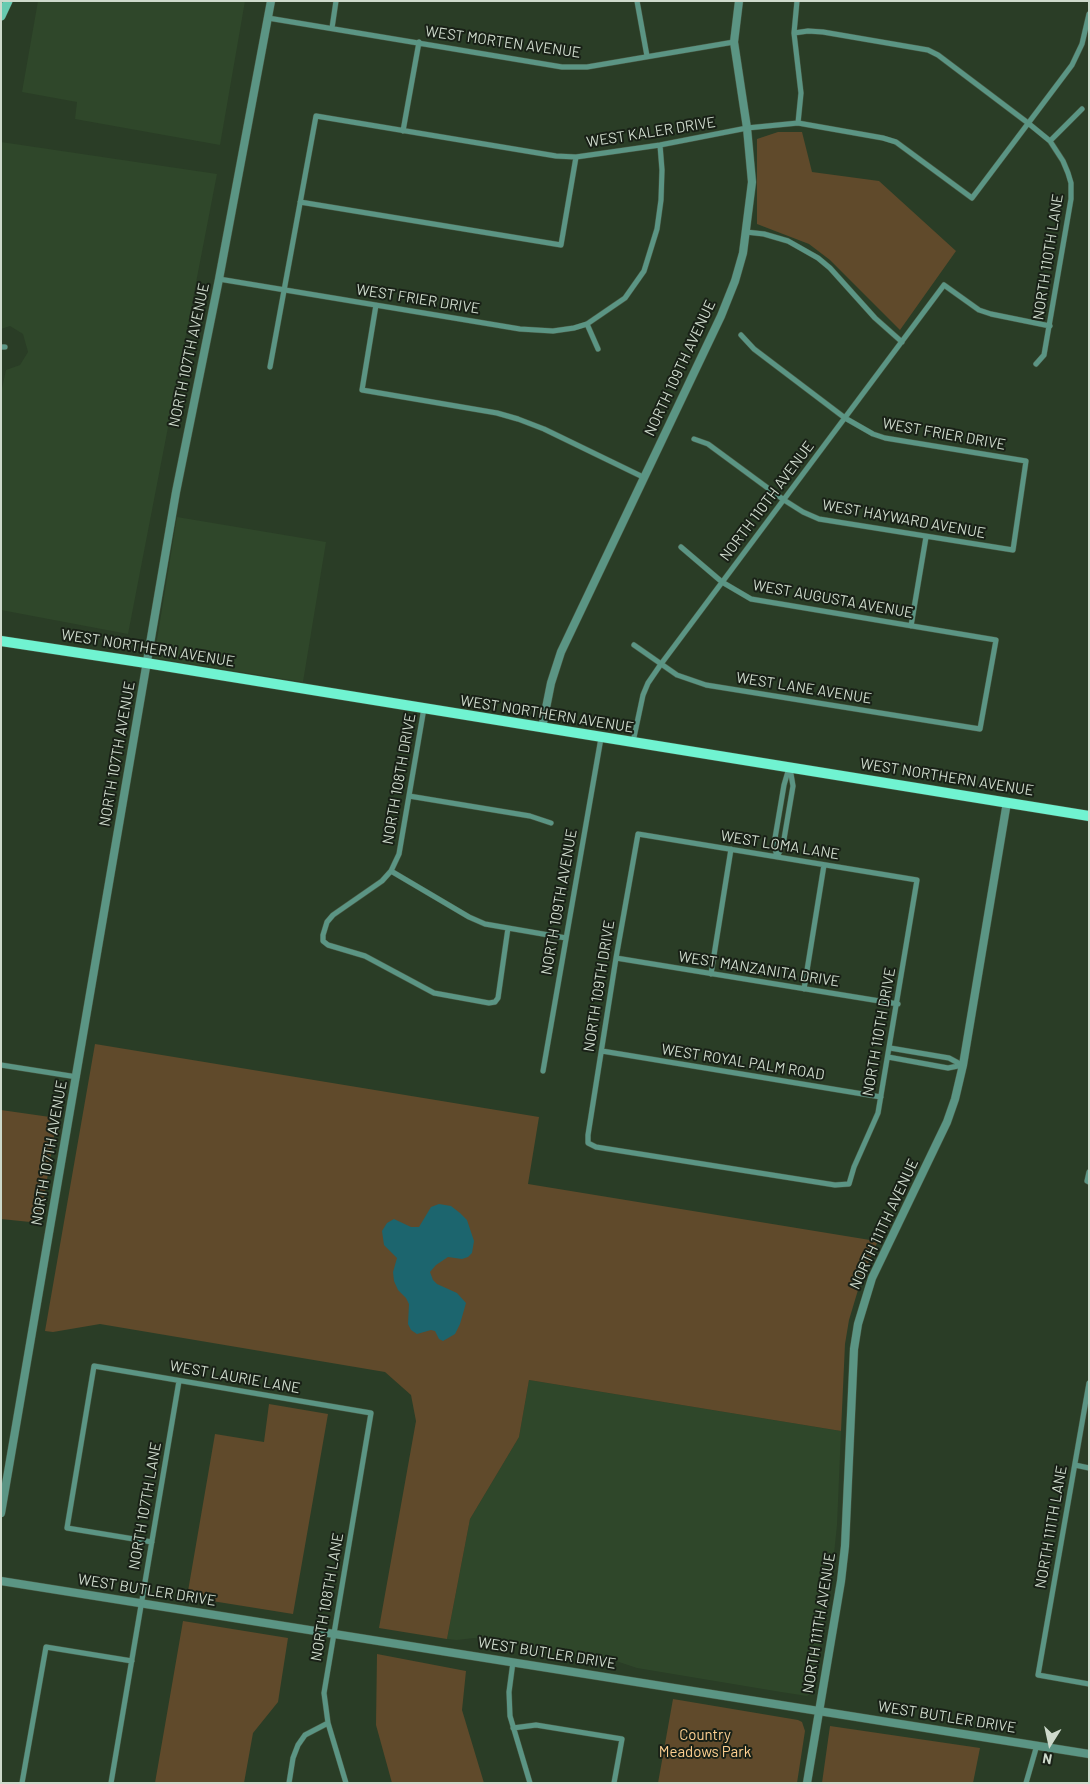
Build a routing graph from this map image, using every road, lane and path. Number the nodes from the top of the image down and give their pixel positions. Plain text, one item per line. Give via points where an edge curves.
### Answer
1 (8, 1) edge
2 (271, 1) edge
3 (336, 1) edge
4 (637, 1) edge
5 (739, 1) edge
6 (797, 1) edge
7 (1089, 14) edge
8 (1, 16) edge
9 (268, 18) junction
10 (332, 28) junction
11 (794, 33) junction
12 (419, 42) junction
13 (734, 42) junction
14 (647, 56) junction
15 (1082, 109) dead end
16 (798, 123) junction
17 (1028, 123) junction
18 (747, 128) junction
19 (403, 131) junction
20 (1050, 141) junction
21 (660, 145) junction
22 (576, 157) junction
23 (300, 202) junction
24 (746, 232) junction
25 (219, 279) junction
26 (284, 290) junction
27 (376, 305) junction
28 (587, 324) junction
29 (1050, 326) junction
30 (742, 335) dead end
31 (902, 342) junction
32 (598, 349) dead end
33 (1036, 364) dead end
34 (270, 367) dead end
35 (845, 418) junction
36 (694, 439) dead end
37 (643, 477) junction
38 (784, 500) junction
39 (926, 536) junction
40 (680, 547) dead end
41 (1013, 550) joint
42 (722, 582) junction
43 (911, 626) junction
44 (1, 640) edge
45 (634, 645) dead end
46 (146, 663) junction
47 (661, 664) junction
48 (424, 708) junction
49 (542, 728) junction
50 (980, 729) joint
51 (601, 738) junction
52 (632, 743) junction
53 (790, 767) junction
54 (409, 796) junction
55 (1007, 802) junction
56 (1089, 816) edge
57 (551, 823) dead end
58 (638, 834) joint
59 (731, 849) junction
60 (777, 857) junction
61 (824, 865) junction
62 (391, 871) junction
63 (918, 880) joint
64 (508, 928) junction
65 (566, 938) junction
66 (616, 958) junction
67 (711, 974) junction
68 (804, 989) junction
69 (898, 1004) junction
70 (890, 1048) junction
71 (602, 1051) junction
72 (888, 1057) junction
73 (1, 1065) edge
74 (963, 1065) junction
75 (544, 1071) dead end
76 (77, 1077) junction
77 (881, 1097) junction
78 (1089, 1172) edge
79 (1088, 1182) edge
80 (849, 1184) joint
81 (179, 1381) junction
82 (1089, 1382) edge
83 (371, 1413) joint
84 (1075, 1465) junction
85 (1089, 1468) edge
86 (1, 1514) edge
87 (152, 1542) junction
88 (1, 1580) edge
89 (142, 1603) junction
90 (333, 1633) junction
91 (132, 1661) junction
92 (513, 1662) junction
93 (1089, 1684) edge
94 (820, 1711) junction
95 (328, 1723) junction
96 (513, 1728) junction
97 (1037, 1746) junction
98 (1089, 1754) edge
99 (22, 1783) edge
100 (111, 1783) edge
101 (289, 1783) edge
102 (346, 1783) edge
103 (530, 1783) edge
104 (614, 1783) edge
105 (807, 1783) edge
106 (1026, 1783) edge

1 - 8 main road
2 - 9 street, NORTH 107TH AVENUE
3 - 10 street
4 - 14 street
5 - 13 street, NORTH 109TH AVENUE
6 - 11 street
7 - 17 street via 1082,44 1072,66
9 - 10 street, WEST MORTEN AVENUE
9 - 25 street, NORTH 107TH AVENUE
10 - 12 street, WEST MORTEN AVENUE
11 - 16 street via 801,93
11 - 17 street via 823,32 928,50
12 - 14 street, WEST MORTEN AVENUE via 562,67 587,67
12 - 19 street
13 - 14 street, WEST MORTEN AVENUE
13 - 18 street, NORTH 109TH AVENUE
15 - 20 street
16 - 17 street, WEST KALER DRIVE via 896,142 972,198
16 - 18 street, WEST KALER DRIVE
17 - 20 street
18 - 21 street, WEST KALER DRIVE
18 - 24 street, NORTH 109TH AVENUE via 752,182
19 - 22 street, WEST KALER DRIVE
19 - 23 street, WEST KALER DRIVE via 316,116
20 - 29 street, NORTH 110TH LANE via 1068,173 1071,199
21 - 22 street, WEST KALER DRIVE
21 - 28 street via 662,200 644,271 625,298
22 - 23 street via 560,244
23 - 26 street
24 - 31 street via 788,241 818,258
24 - 37 street, NORTH 109TH AVENUE via 743,253 721,316
25 - 26 street, WEST FRIER DRIVE
25 - 46 street, NORTH 107TH AVENUE via 179,473
26 - 27 street, WEST FRIER DRIVE
26 - 34 street
27 - 28 street, WEST FRIER DRIVE via 538,331
27 - 37 street via 362,390 518,419
28 - 32 street
29 - 31 street, NORTH 110TH AVENUE via 979,310 944,285
29 - 33 street, NORTH 110TH LANE via 1044,354
30 - 35 street, WEST FRIER DRIVE via 754,349
31 - 35 street, NORTH 110TH AVENUE
35 - 38 street, NORTH 110TH AVENUE
35 - 41 street, WEST FRIER DRIVE via 863,430 885,438 1026,461
36 - 38 street, WEST HAYWARD AVENUE via 708,444
37 - 49 street, NORTH 109TH AVENUE via 556,664
38 - 39 street, WEST HAYWARD AVENUE via 820,519
38 - 42 street, NORTH 110TH AVENUE
39 - 41 street, WEST HAYWARD AVENUE
39 - 43 street
40 - 42 street, WEST AUGUSTA AVENUE
42 - 43 street, WEST AUGUSTA AVENUE via 742,595 762,602
42 - 47 street, NORTH 110TH AVENUE
43 - 50 street, WEST AUGUSTA AVENUE via 996,640
44 - 46 main road, WEST NORTHERN AVENUE
45 - 47 street, WEST LANE AVENUE
46 - 48 main road, WEST NORTHERN AVENUE
46 - 76 street, NORTH 107TH AVENUE
47 - 50 street, WEST LANE AVENUE via 677,675 706,685
47 - 52 street, NORTH 110TH AVENUE via 643,695
48 - 49 main road, WEST NORTHERN AVENUE
48 - 54 street, NORTH 108TH DRIVE
49 - 51 main road, WEST NORTHERN AVENUE
51 - 52 main road, WEST NORTHERN AVENUE
51 - 65 street, NORTH 109TH AVENUE
52 - 53 main road, WEST NORTHERN AVENUE
53 - 55 main road, WEST NORTHERN AVENUE
53 - 60 street via 774,844
53 - 60 street via 793,786 783,846
54 - 57 street via 530,816
54 - 62 street, NORTH 108TH DRIVE via 399,854
55 - 56 main road, WEST NORTHERN AVENUE
55 - 74 street, NORTH 111TH AVENUE
58 - 59 street, WEST LOMA LANE
58 - 66 street, NORTH 109TH DRIVE
59 - 60 street, WEST LOMA LANE
59 - 67 street
60 - 61 street, WEST LOMA LANE
61 - 63 street, WEST LOMA LANE
61 - 68 street
62 - 64 street via 469,917
62 - 64 street, NORTH 108TH DRIVE via 382,881 333,915 327,922 323,941 365,956 434,993 489,1003 498,998
63 - 69 street, NORTH 110TH DRIVE
64 - 65 street
65 - 75 street, NORTH 109TH AVENUE
66 - 67 street, WEST MANZANITA DRIVE
66 - 71 street, NORTH 109TH DRIVE
67 - 68 street, WEST MANZANITA DRIVE
68 - 69 street, WEST MANZANITA DRIVE
69 - 70 street, NORTH 110TH DRIVE
70 - 72 street, NORTH 110TH DRIVE
70 - 74 street via 949,1058
71 - 77 street, WEST ROYAL PALM ROAD
71 - 80 street, NORTH 109TH DRIVE via 588,1143 596,1147 826,1184
72 - 74 street via 948,1068
72 - 77 street, NORTH 110TH DRIVE
73 - 76 street
74 - 94 street, NORTH 111TH AVENUE via 948,1122 872,1278 858,1324 854,1349 845,1546
76 - 86 street, NORTH 107TH AVENUE
77 - 80 street, NORTH 110TH DRIVE via 878,1113
78 - 79 street
81 - 83 street, WEST LAURIE LANE
81 - 87 street, NORTH 107TH LANE
81 - 87 street, WEST LAURIE LANE via 94,1366 67,1528
82 - 84 street, NORTH 111TH LANE
83 - 90 street, NORTH 108TH LANE
84 - 85 street
84 - 93 street, NORTH 111TH LANE via 1038,1675
87 - 89 street, NORTH 107TH LANE
88 - 89 street, WEST BUTLER DRIVE
89 - 90 street, WEST BUTLER DRIVE
89 - 91 street, NORTH 107TH LANE
90 - 92 street, WEST BUTLER DRIVE
90 - 95 street, NORTH 108TH LANE via 324,1693
91 - 99 street via 46,1647
91 - 100 street, NORTH 107TH LANE
92 - 94 street, WEST BUTLER DRIVE
92 - 96 street via 509,1692
94 - 97 street, WEST BUTLER DRIVE
94 - 105 street, NORTH 111TH AVENUE
95 - 101 street via 301,1740 293,1758
95 - 102 street, NORTH 108TH LANE
96 - 103 street
96 - 104 street via 536,1725 622,1739
97 - 98 street, WEST BUTLER DRIVE
97 - 106 street

